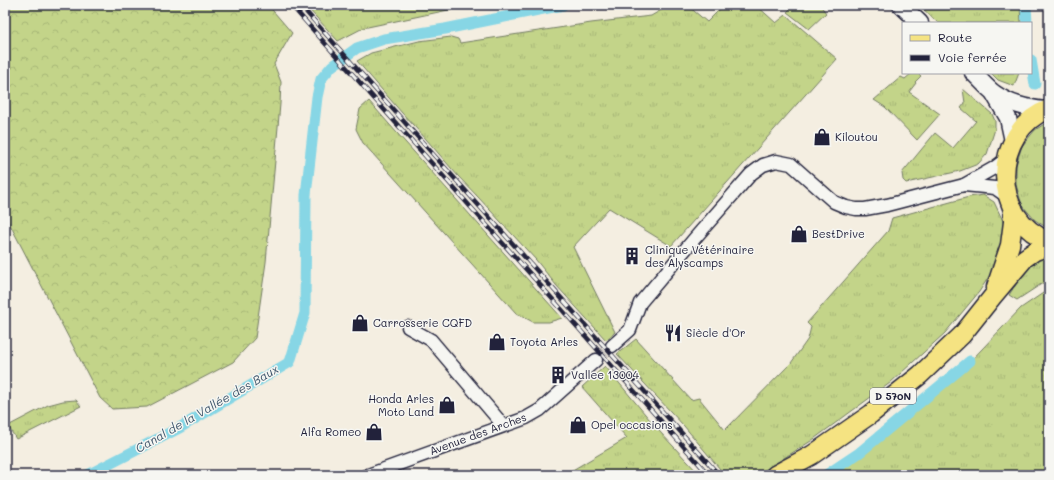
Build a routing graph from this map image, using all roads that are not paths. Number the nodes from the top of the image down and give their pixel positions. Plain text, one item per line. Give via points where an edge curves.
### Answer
1 (901, 5) edge
2 (919, 22) edge
3 (974, 74) edge
4 (993, 92) junction
5 (1047, 110) edge
6 (1013, 140) junction
7 (1006, 159) junction
8 (964, 185) junction
9 (1010, 203) junction
10 (1049, 241) edge
11 (1049, 246) edge
12 (993, 296) junction
13 (408, 328) dead end
14 (612, 346) tunnel mouth
15 (596, 360) tunnel mouth
16 (503, 425) junction
17 (368, 475) edge
18 (775, 475) edge

1 - 2 main road
3 - 4 main road
4 - 5 main road via 1018,106
4 - 6 main road via 1008,118
5 - 6 main road via 1026,123
6 - 7 main road
7 - 8 street
7 - 9 main road via 1004,172
8 - 9 street via 995,188
8 - 14 street via 887,205 856,209 834,202 791,164 776,161 763,165 752,174 640,303 630,330
9 - 10 main road via 1027,227
9 - 12 main road, D 570N via 1013,222 1010,245
11 - 12 main road, D 570N via 1025,258
12 - 18 main road, D 570N via 962,335 920,375 871,414 812,455
13 - 16 street via 430,340
15 - 16 street, Avenue des Arches via 540,410 526,418
16 - 17 street, Avenue des Arches

